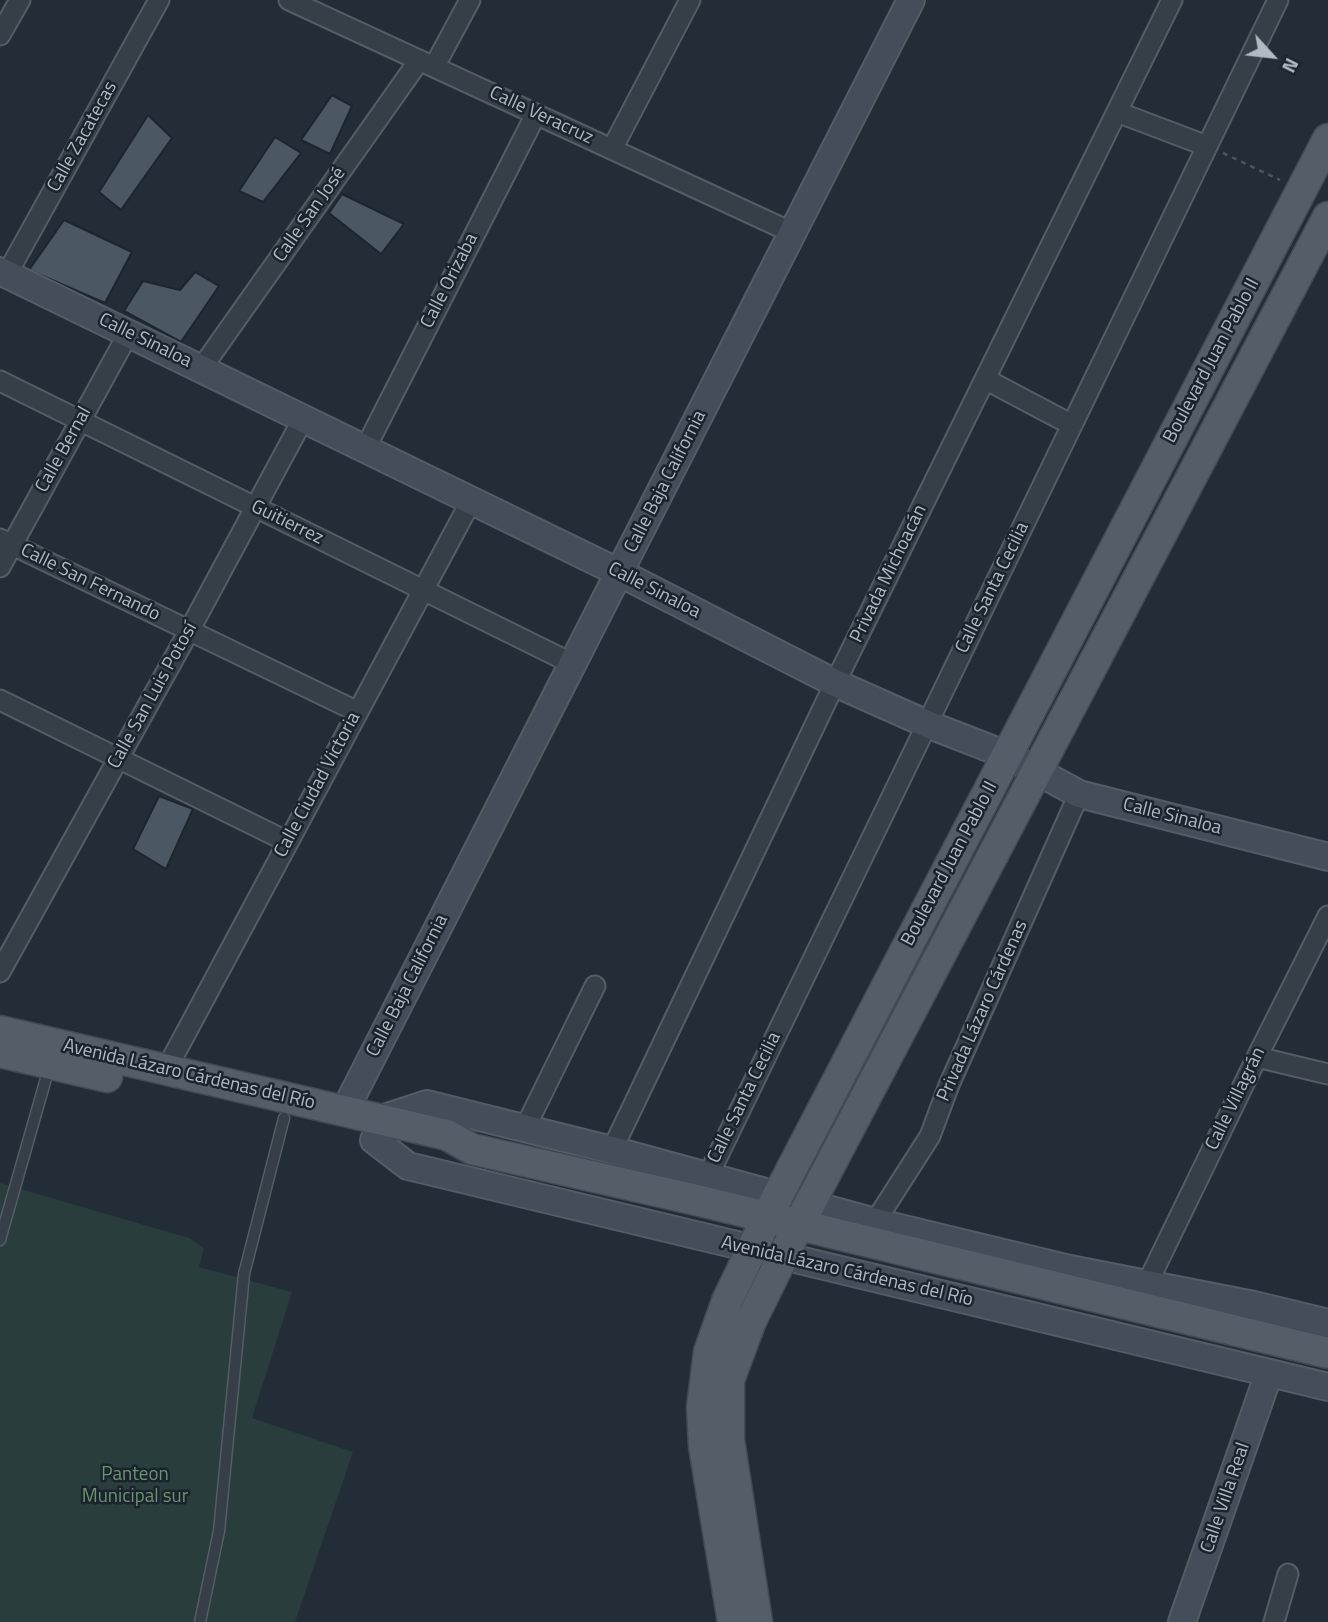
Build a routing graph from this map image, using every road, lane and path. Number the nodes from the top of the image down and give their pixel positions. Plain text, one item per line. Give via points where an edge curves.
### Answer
1 (20, 0) edge
2 (159, 0) edge
3 (289, 0) edge
4 (470, 0) edge
5 (690, 0) edge
6 (911, 0) edge
7 (1172, 0) edge
8 (1278, 0) edge
9 (0, 35) edge
10 (426, 64) junction
11 (1117, 112) junction
12 (536, 114) junction
13 (1328, 139) edge
14 (1207, 146) junction
15 (612, 149) junction
16 (1301, 189) junction
17 (1328, 217) edge
18 (793, 233) junction
19 (3, 272) edge
20 (128, 334) junction
21 (201, 369) junction
22 (985, 379) junction
23 (0, 381) edge
24 (303, 419) junction
25 (80, 421) junction
26 (1072, 425) junction
27 (365, 449) junction
28 (471, 501) junction
29 (256, 508) junction
30 (6, 542) edge
31 (0, 567) edge
32 (620, 573) junction
33 (424, 590) junction
34 (189, 631) junction
35 (573, 664) junction
36 (835, 682) junction
37 (0, 700) edge
38 (358, 712) junction
39 (927, 724) junction
40 (1007, 755) junction
41 (118, 758) junction
42 (1037, 771) junction
43 (1079, 793) junction
44 (288, 842) junction
45 (1328, 857) edge
46 (1328, 916) edge
47 (0, 972) edge
48 (595, 986) dead end
49 (0, 1031) edge
50 (0, 1052) edge
51 (53, 1054) junction
52 (1256, 1057) junction
53 (166, 1070) junction
54 (1328, 1074) edge
55 (344, 1112) junction
56 (284, 1118) junction
57 (525, 1128) junction
58 (376, 1130) junction
59 (612, 1150) junction
60 (708, 1175) junction
61 (772, 1206) junction
62 (804, 1215) junction
63 (875, 1222) junction
64 (0, 1240) edge
65 (751, 1250) junction
66 (784, 1256) junction
67 (1147, 1284) junction
68 (1328, 1323) edge
69 (1328, 1353) edge
70 (1269, 1373) junction
71 (1328, 1387) edge
72 (1288, 1574) dead end
73 (200, 1622) edge
74 (733, 1622) edge
75 (757, 1622) edge
76 (1182, 1622) edge
77 (1274, 1622) edge

1 - 9 street
2 - 19 street, Calle Zacatecas
3 - 10 street, Calle Veracruz
4 - 10 street, Calle San José
5 - 15 street
6 - 18 street, Calle Baja California
7 - 11 street, Privada Michoacán
8 - 14 street, Calle Santa Cecilia
10 - 12 street, Calle Veracruz
10 - 21 street, Calle San José
11 - 14 street
11 - 22 street, Privada Michoacán
12 - 15 street, Calle Veracruz
12 - 27 street, Calle Orizaba
13 - 16 main road, Boulevard Juan Pablo II
14 - 16 path
14 - 26 street, Calle Santa Cecilia
15 - 18 street, Calle Veracruz
16 - 40 main road, Boulevard Juan Pablo II
17 - 42 main road, Boulevard Juan Pablo II
18 - 32 street, Calle Baja California
19 - 20 street, Calle Sinaloa
20 - 21 street, Calle Sinaloa
20 - 25 street, Calle Bernal
21 - 24 street, Calle Sinaloa
22 - 26 street
22 - 36 street, Privada Michoacán
23 - 25 street, Guitierrez
24 - 27 street, Calle Sinaloa
24 - 29 street, Calle San Luis Potosí
25 - 29 street, Guitierrez
25 - 30 street, Calle Bernal
26 - 39 street, Calle Santa Cecilia
27 - 28 street, Calle Sinaloa
28 - 32 street, Calle Sinaloa
28 - 33 street, Calle Ciudad Victoria
29 - 33 street, Guitierrez
29 - 34 street, Calle San Luis Potosí
30 - 31 street, Calle Bernal
30 - 34 street, Calle San Fernando
32 - 35 street, Calle Baja California
32 - 36 street, Calle Sinaloa
33 - 35 street, Guitierrez
33 - 38 street, Calle Ciudad Victoria
34 - 38 street, Calle San Fernando
34 - 41 street, Calle San Luis Potosí
35 - 55 street, Calle Baja California
36 - 39 street, Calle Sinaloa
36 - 59 street, Privada Michoacán
37 - 41 street
38 - 44 street, Calle Ciudad Victoria
39 - 40 street, Calle Sinaloa
39 - 60 street, Calle Santa Cecilia
40 - 42 street, Calle Sinaloa
40 - 61 main road, Boulevard Juan Pablo II
41 - 44 street
41 - 47 street, Calle San Luis Potosí
42 - 43 street, Calle Sinaloa
42 - 62 main road, Boulevard Juan Pablo II
43 - 45 street, Calle Sinaloa
43 - 63 street, Privada Lázaro Cárdenas via 948,1085 930,1136
44 - 53 street, Calle Ciudad Victoria
46 - 52 street, Calle Villagrán
48 - 57 street
49 - 51 main road, Avenida Lázaro Cárdenas del Río
50 - 51 main road, Avenida Lázaro Cárdenas del Río
51 - 53 main road, Avenida Lázaro Cárdenas del Río
51 - 56 main road, Avenida Lázaro Cárdenas del Río
51 - 64 lane
52 - 54 street
52 - 67 street, Calle Villagrán
53 - 55 main road, Avenida Lázaro Cárdenas del Río
55 - 58 main road, Avenida Lázaro Cárdenas del Río
56 - 58 main road, Avenida Lázaro Cárdenas del Río
56 - 73 lane via 244,1274 219,1531
57 - 58 street, Avenida Lázaro Cárdenas del Río via 427,1104
57 - 59 street, Avenida Lázaro Cárdenas del Río
58 - 61 main road, Avenida Lázaro Cárdenas del Río via 444,1156 472,1149
58 - 65 street, Avenida Lázaro Cárdenas del Río via 408,1166
59 - 60 street, Avenida Lázaro Cárdenas del Río
60 - 61 street, Avenida Lázaro Cárdenas del Río
61 - 62 main road, Avenida Lázaro Cárdenas del Río
61 - 65 main road, Boulevard Juan Pablo II
62 - 63 street, Avenida Lázaro Cárdenas del Río
62 - 66 main road, Boulevard Juan Pablo II
62 - 69 main road, Avenida Lázaro Cárdenas del Río
63 - 67 street, Avenida Lázaro Cárdenas del Río
65 - 66 street, Avenida Lázaro Cárdenas del Río
65 - 74 main road, Boulevard Juan Pablo II via 709,1352 702,1407 704,1446
66 - 70 street, Avenida Lázaro Cárdenas del Río
66 - 75 main road, Boulevard Juan Pablo II via 751,1321 729,1380 730,1440
67 - 68 street, Avenida Lázaro Cárdenas del Río
70 - 71 street, Avenida Lázaro Cárdenas del Río
70 - 76 street, Calle Villa Real
72 - 77 street

